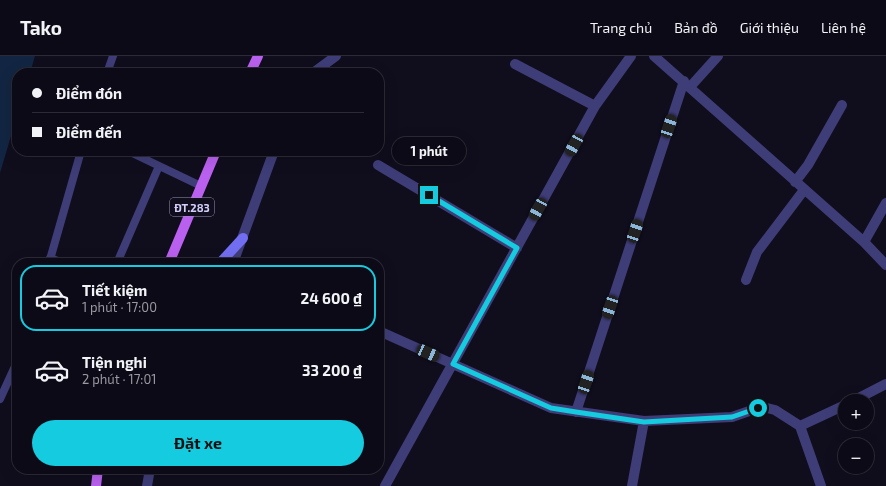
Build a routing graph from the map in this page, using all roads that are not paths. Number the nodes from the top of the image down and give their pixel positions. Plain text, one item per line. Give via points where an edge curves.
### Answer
1 (113, 56) edge
2 (258, 56) edge
3 (336, 56) edge
4 (631, 56) edge
5 (654, 56) edge
6 (718, 56) edge
7 (515, 64) dead end
8 (109, 68) edge
9 (252, 68) edge
10 (320, 68) edge
11 (687, 84) junction
12 (842, 105) dead end
13 (595, 106) junction
14 (80, 156) edge
15 (138, 156) edge
16 (214, 156) edge
17 (272, 156) edge
18 (378, 165) dead end
19 (159, 166) junction
20 (795, 182) junction
21 (200, 186) junction
22 (804, 190) junction
23 (886, 203) edge
24 (243, 238) junction
25 (864, 242) junction
26 (517, 248) junction
27 (51, 258) edge
28 (119, 258) edge
29 (171, 258) edge
30 (225, 258) edge
31 (235, 258) edge
32 (886, 265) edge
33 (746, 280) dead end
34 (384, 333) edge
35 (453, 364) junction
36 (12, 373) edge
37 (886, 384) edge
38 (867, 394) edge
39 (0, 399) edge
40 (838, 408) edge
41 (576, 412) junction
42 (644, 422) junction
43 (800, 426) junction
44 (97, 474) edge
45 (149, 474) edge
46 (96, 486) edge
47 (147, 486) edge
48 (384, 486) edge
49 (632, 486) edge
50 (821, 486) edge

1 - 8 lane
2 - 9 main road
3 - 10 street
4 - 13 street
5 - 11 street
6 - 11 street
7 - 13 street
11 - 20 street
11 - 41 street
12 - 20 street via 808,165
13 - 26 street
14 - 27 lane
15 - 19 lane
16 - 21 main road, ĐT.283
17 - 24 street
18 - 26 street
19 - 21 lane
19 - 28 lane
20 - 22 street
21 - 29 main road, ĐT.283
22 - 25 street
22 - 33 street via 757,252
23 - 25 street
24 - 30 main road
24 - 31 street
25 - 32 street
26 - 35 street
34 - 35 street
35 - 41 street via 551,408
35 - 48 street
36 - 39 lane
37 - 38 street
40 - 43 street
41 - 42 street
42 - 43 street via 732,417 758,408 767,408 775,410
42 - 49 street
43 - 50 street
44 - 46 main road
45 - 47 street

